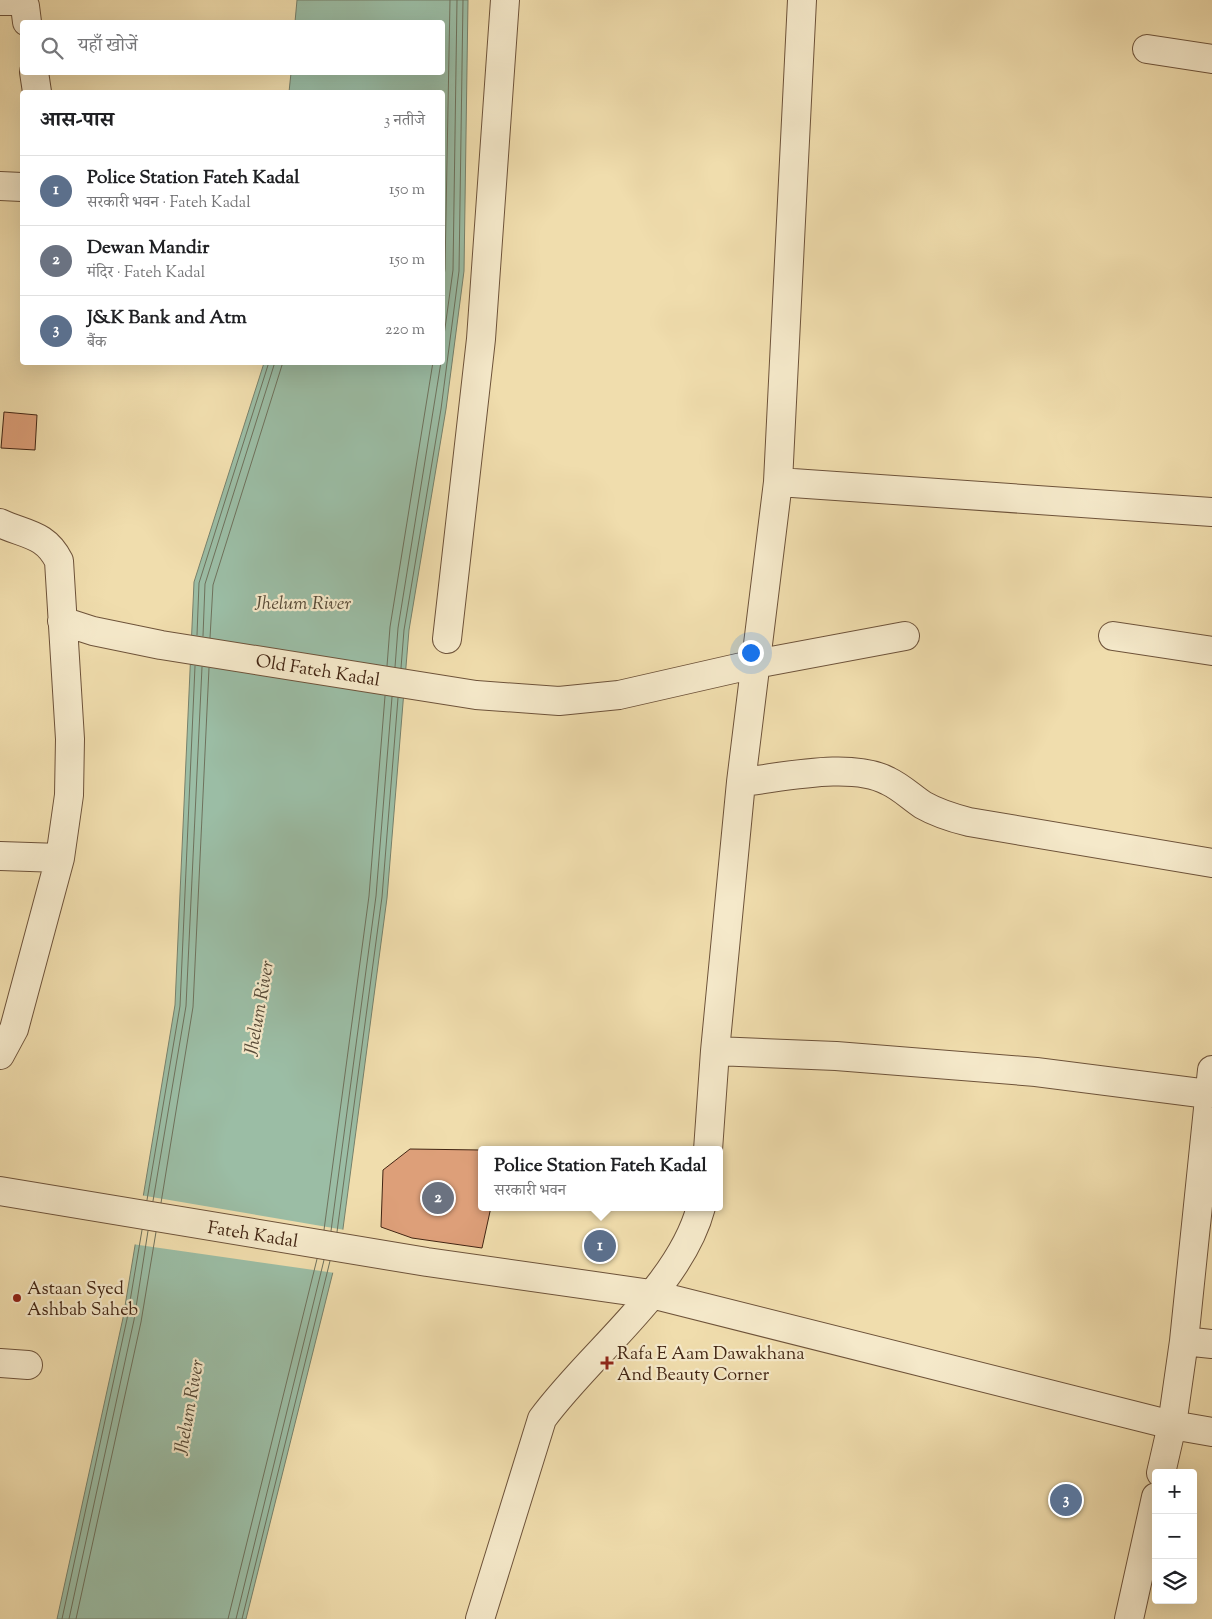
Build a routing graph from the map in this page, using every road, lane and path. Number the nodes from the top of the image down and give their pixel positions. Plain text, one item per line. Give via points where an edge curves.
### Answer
1 (505, 0) edge
2 (802, 0) edge
3 (0, 1) edge
4 (27, 20) edge
5 (1147, 49) dead end
6 (1212, 59) edge
7 (34, 75) edge
8 (37, 90) edge
9 (0, 186) edge
10 (20, 187) edge
11 (778, 482) junction
12 (1212, 512) edge
13 (0, 523) edge
14 (62, 621) junction
15 (905, 636) dead end
16 (1113, 636) dead end
17 (447, 639) dead end
18 (1212, 651) edge
19 (755, 664) junction
20 (741, 782) junction
21 (0, 856) edge
22 (60, 858) junction
23 (1212, 864) edge
24 (715, 1050) junction
25 (0, 1055) edge
26 (1210, 1082) edge
27 (708, 1146) edge
28 (0, 1191) edge
29 (700, 1211) edge
30 (651, 1294) junction
31 (1184, 1341) junction
32 (1212, 1344) edge
33 (0, 1363) edge
34 (28, 1365) dead end
35 (1172, 1425) junction
36 (1212, 1432) edge
37 (1162, 1469) edge
38 (1152, 1514) edge
39 (480, 1619) edge
40 (1129, 1619) edge

1 - 17 street via 481,339
2 - 11 street
3 - 4 street via 22,1
5 - 6 street
7 - 8 street
9 - 10 street
11 - 12 street
11 - 19 street
13 - 14 street via 26,532 52,548 59,561
14 - 19 street, Old Fateh Kadal via 100,633 161,645 476,695 559,702 619,696
14 - 22 street via 70,738 69,795
15 - 19 street, Old Fateh Kadal
16 - 18 street
19 - 20 street
20 - 23 street via 824,773 869,774 888,780 940,813 969,822
20 - 24 street
21 - 22 street
22 - 25 street via 14,1029
24 - 26 street
24 - 27 street
26 - 31 street
28 - 30 street, Fateh Kadal via 427,1262
29 - 30 street via 687,1246
30 - 35 street, Fateh Kadal
30 - 39 street via 542,1419
31 - 32 street
31 - 35 street
33 - 34 street
35 - 36 street, Fateh Kadal
35 - 37 street
38 - 40 street

